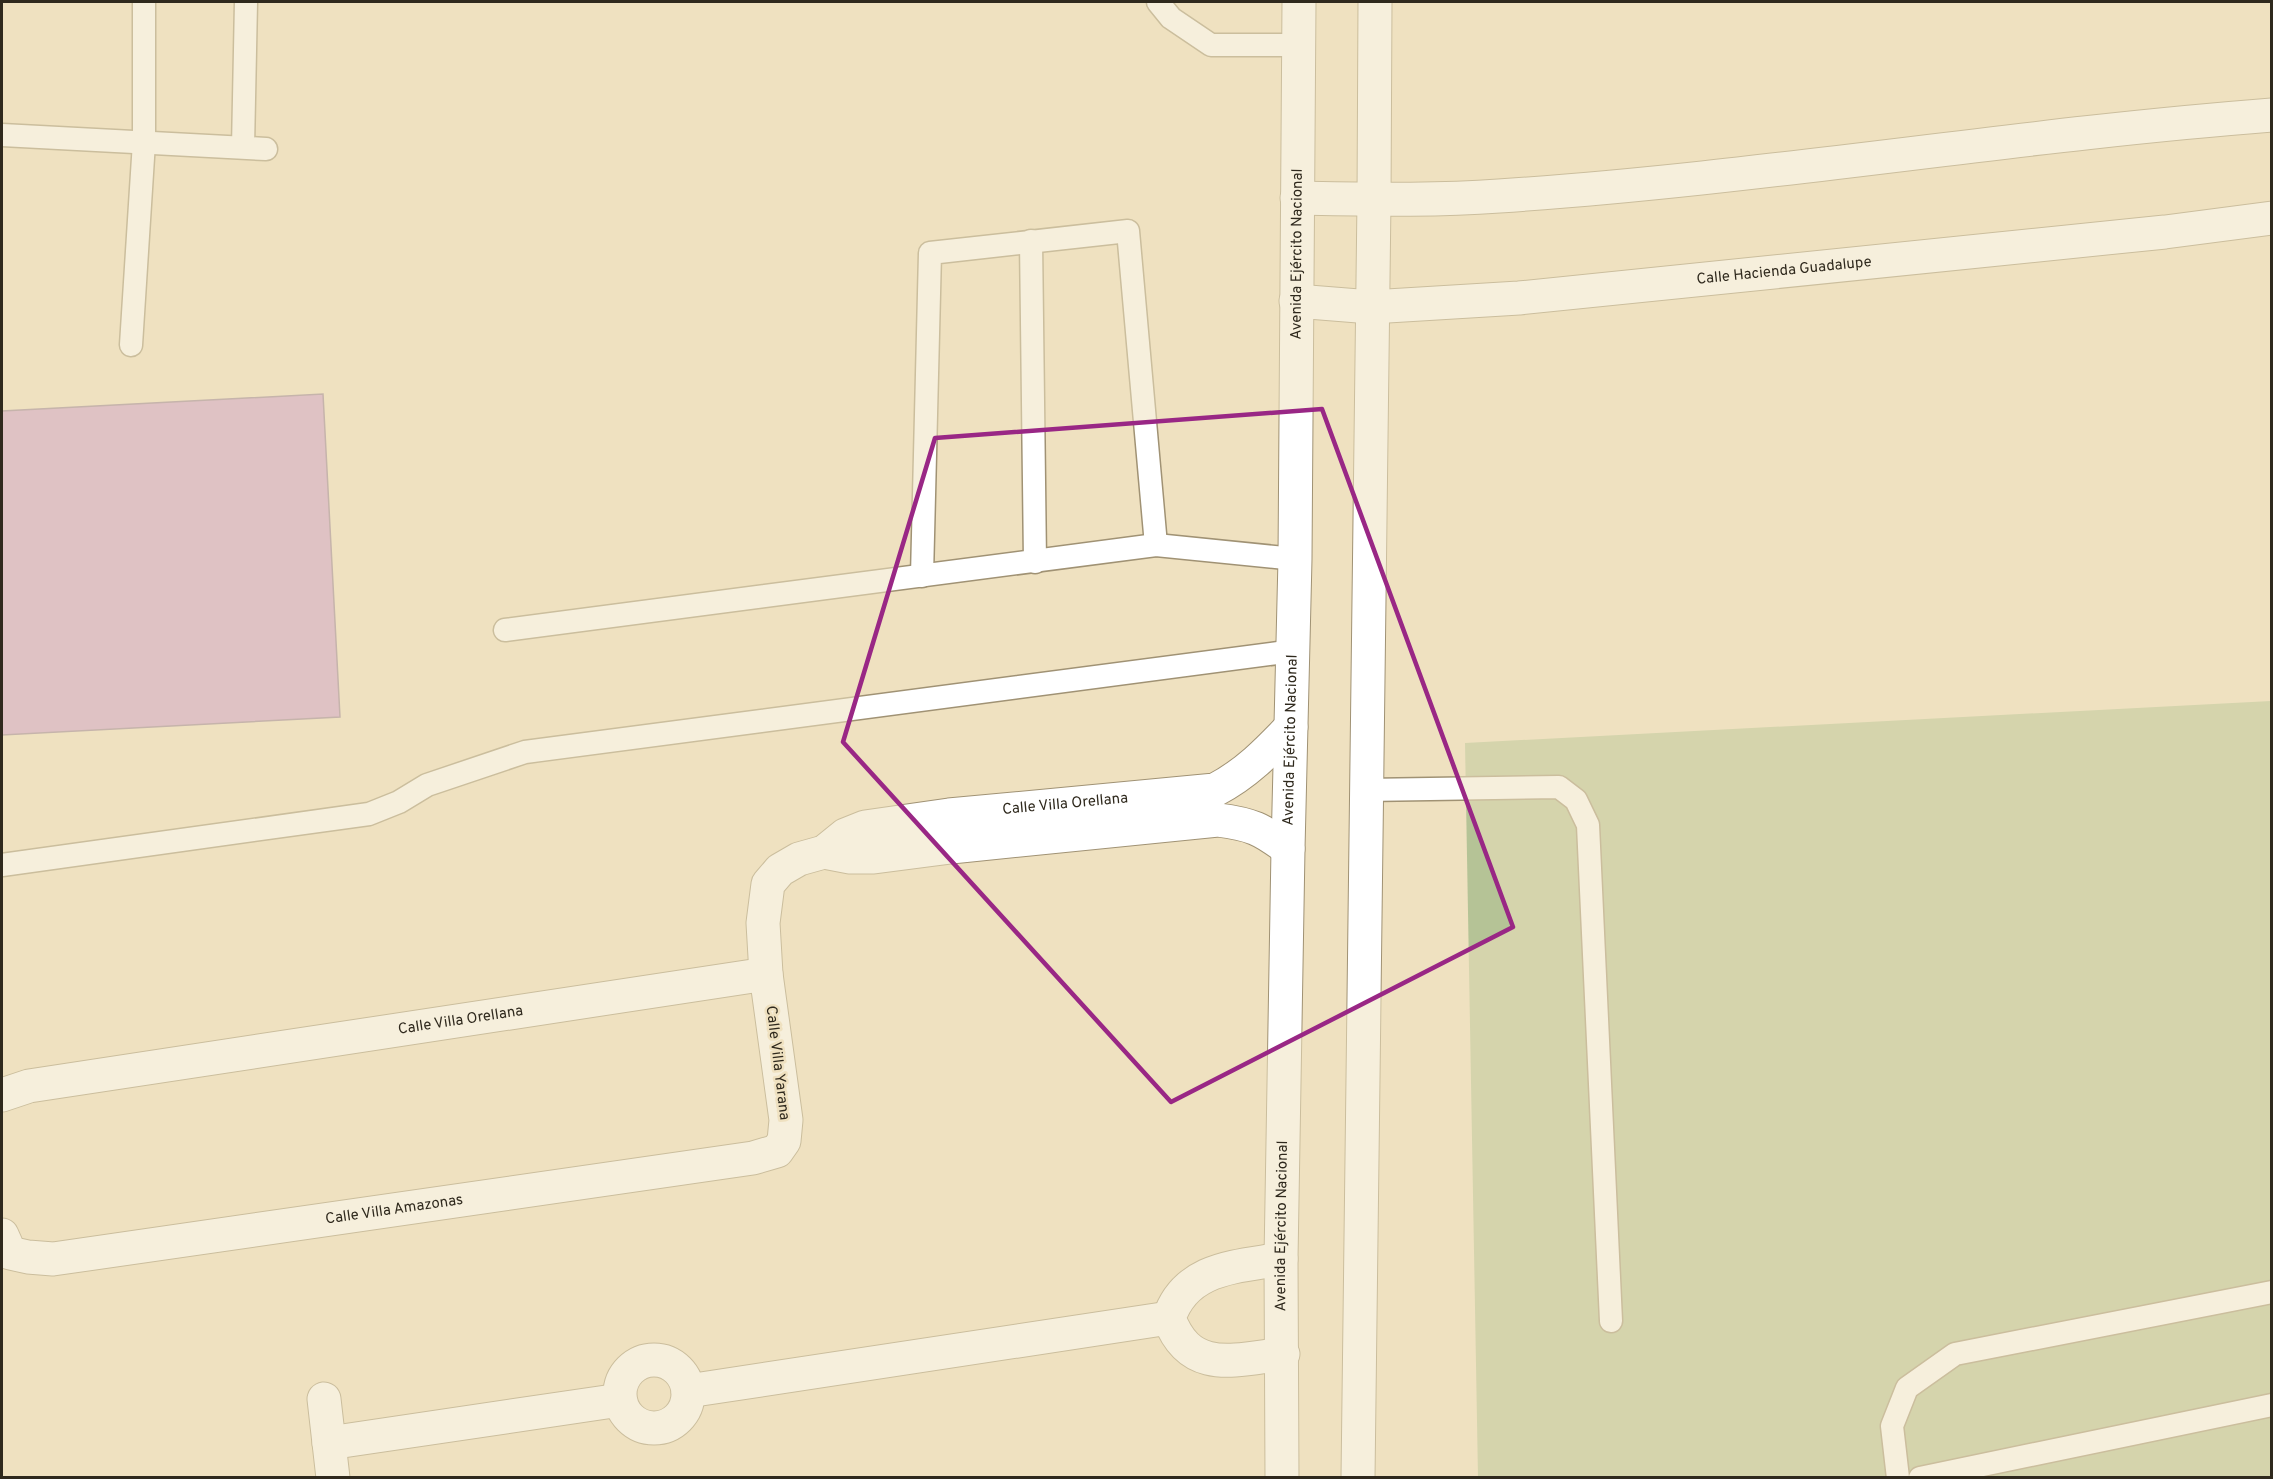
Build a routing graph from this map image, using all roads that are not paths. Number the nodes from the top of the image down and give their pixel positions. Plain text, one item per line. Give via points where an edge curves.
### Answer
1 (144, 2) edge
2 (246, 2) edge
3 (1158, 2) edge
4 (1299, 2) edge
5 (1374, 2) edge
6 (1299, 45) junction
7 (2271, 115) edge
8 (2, 135) edge
9 (144, 142) junction
10 (243, 147) junction
11 (266, 148) dead end
12 (1297, 198) junction
13 (1374, 200) junction
14 (2271, 218) edge
15 (1031, 241) junction
16 (1296, 301) junction
17 (1371, 307) junction
18 (131, 345) dead end
19 (1156, 546) junction
20 (1295, 558) junction
21 (1035, 562) junction
22 (922, 576) junction
23 (505, 630) dead end
24 (1293, 651) junction
25 (1291, 727) junction
26 (1366, 790) junction
27 (1217, 805) junction
28 (1288, 849) junction
29 (2, 865) edge
30 (766, 974) junction
31 (2, 1095) edge
32 (777, 1151) joint
33 (6, 1244) edge
34 (1281, 1259) junction
35 (2271, 1292) edge
36 (1169, 1318) junction
37 (1611, 1321) dead end
38 (1283, 1354) junction
39 (688, 1390) junction
40 (324, 1399) dead end
41 (620, 1400) junction
42 (2271, 1405) edge
43 (329, 1443) junction
44 (333, 1478) edge
45 (1282, 1478) edge
46 (1358, 1478) edge
47 (1898, 1478) edge
48 (1920, 1478) edge

1 - 9 lane
2 - 10 lane
3 - 6 lane via 1171,18 1210,45
4 - 6 street, Avenida Ejército Nacional
5 - 13 street
6 - 12 street, Avenida Ejército Nacional
7 - 13 street via 1636,184 1498,196
8 - 9 lane
9 - 10 lane
9 - 18 lane
10 - 11 lane
12 - 13 street
12 - 16 street, Avenida Ejército Nacional
13 - 17 street
14 - 17 street, Calle Hacienda Guadalupe via 1519,298
15 - 19 lane via 1128,231
15 - 21 lane
15 - 22 lane via 930,253
16 - 17 street, Calle Hacienda Guadalupe
16 - 20 street, Avenida Ejército Nacional
17 - 26 street
19 - 20 lane
19 - 21 lane
20 - 24 street, Avenida Ejército Nacional
21 - 22 lane
22 - 23 lane
24 - 25 street, Avenida Ejército Nacional
24 - 29 lane via 525,752 427,785 369,814
25 - 27 street, Calle Villa Orellana via 1260,760 1234,780
25 - 28 street, Avenida Ejército Nacional
26 - 37 lane via 1559,788 1576,800 1588,825
26 - 46 street
27 - 28 street, Calle Villa Orellana
27 - 30 street, Calle Villa Orellana via 950,831 865,827 845,835 824,852 798,859 780,870 768,885 763,923
28 - 34 street, Avenida Ejército Nacional
30 - 31 street, Calle Villa Orellana via 29,1086
30 - 32 street, Calle Villa Yarana via 786,1120 784,1141
32 - 33 street, Calle Villa Amazonas via 741,1160 53,1259 28,1257
34 - 36 street via 1209,1274 1180,1295
34 - 38 street, Avenida Ejército Nacional
35 - 47 lane via 1955,1354 1907,1388 1892,1426
36 - 38 street via 1184,1346 1209,1359
36 - 39 street
38 - 45 street, Avenida Ejército Nacional
39 - 41 street via 686,1408 674,1421 658,1428 641,1426 627,1416
39 - 41 street via 674,1367 649,1360 636,1364 626,1374 620,1386
40 - 43 street
41 - 43 street
42 - 48 lane
43 - 44 street

